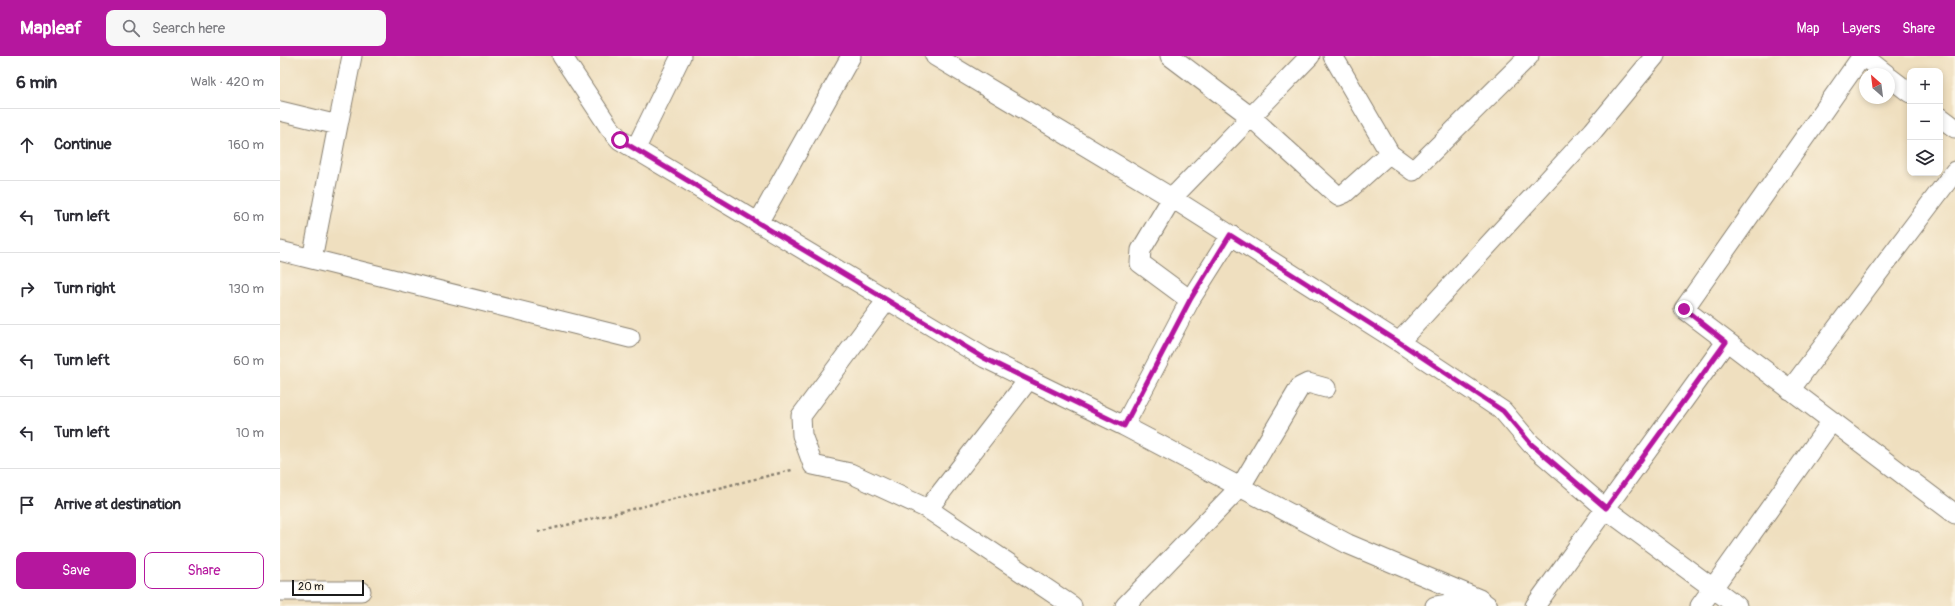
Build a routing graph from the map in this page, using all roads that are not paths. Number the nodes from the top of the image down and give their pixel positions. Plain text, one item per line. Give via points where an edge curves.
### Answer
1 (352, 56) edge
2 (562, 56) edge
3 (681, 56) edge
4 (851, 56) edge
5 (934, 56) edge
6 (1170, 56) edge
7 (1310, 56) edge
8 (1333, 56) edge
9 (1529, 56) edge
10 (1655, 56) edge
11 (1862, 56) edge
12 (1878, 68) edge
13 (1895, 82) edge
14 (1907, 91) edge
15 (280, 111) edge
16 (1251, 117) junction
17 (1943, 119) edge
18 (338, 125) junction
19 (1955, 128) edge
20 (635, 150) junction
21 (1390, 154) junction
22 (1955, 171) edge
23 (1172, 198) junction
24 (758, 223) junction
25 (1230, 235) junction
26 (280, 251) edge
27 (312, 259) junction
28 (887, 300) junction
29 (1190, 300) junction
30 (630, 338) dead end
31 (1399, 342) junction
32 (1726, 342) junction
33 (1029, 379) junction
34 (1326, 388) dead end
35 (1790, 390) junction
36 (1832, 421) junction
37 (1124, 426) junction
38 (1241, 486) junction
39 (1606, 508) junction
40 (928, 509) junction
41 (1955, 514) edge
42 (1713, 588) junction
43 (280, 591) edge
44 (361, 591) dead end
45 (1483, 603) edge
46 (1072, 606) edge
47 (1125, 606) edge
48 (1435, 606) edge
49 (1535, 606) edge
50 (1700, 606) edge
51 (1737, 606) edge

1 - 18 street
2 - 20 street via 614,133
3 - 20 street
4 - 24 street
5 - 23 street
6 - 16 street
7 - 16 street
8 - 21 street
9 - 21 street via 1413,171
10 - 31 street via 1593,130
11 - 12 street
11 - 32 street via 1684,309
13 - 14 street
15 - 18 street
16 - 21 street via 1338,196 1345,193
16 - 23 street
17 - 19 street
18 - 27 street
20 - 24 street
22 - 35 street
23 - 25 street
23 - 29 street via 1141,250 1140,264
24 - 28 street
25 - 29 street
25 - 31 street
26 - 27 street
27 - 30 street
28 - 33 street via 984,358
28 - 40 street via 801,416 802,435 813,465 850,473
29 - 37 street
31 - 39 street via 1503,411 1531,444
32 - 35 street
32 - 39 street
33 - 37 street
33 - 40 street
34 - 38 street via 1308,383 1300,388
35 - 36 street
36 - 41 street
36 - 42 street
37 - 38 street
38 - 45 street via 1348,544
38 - 47 street
39 - 42 street
39 - 49 street
40 - 46 street
42 - 50 street
42 - 51 street
43 - 44 street
45 - 48 street

